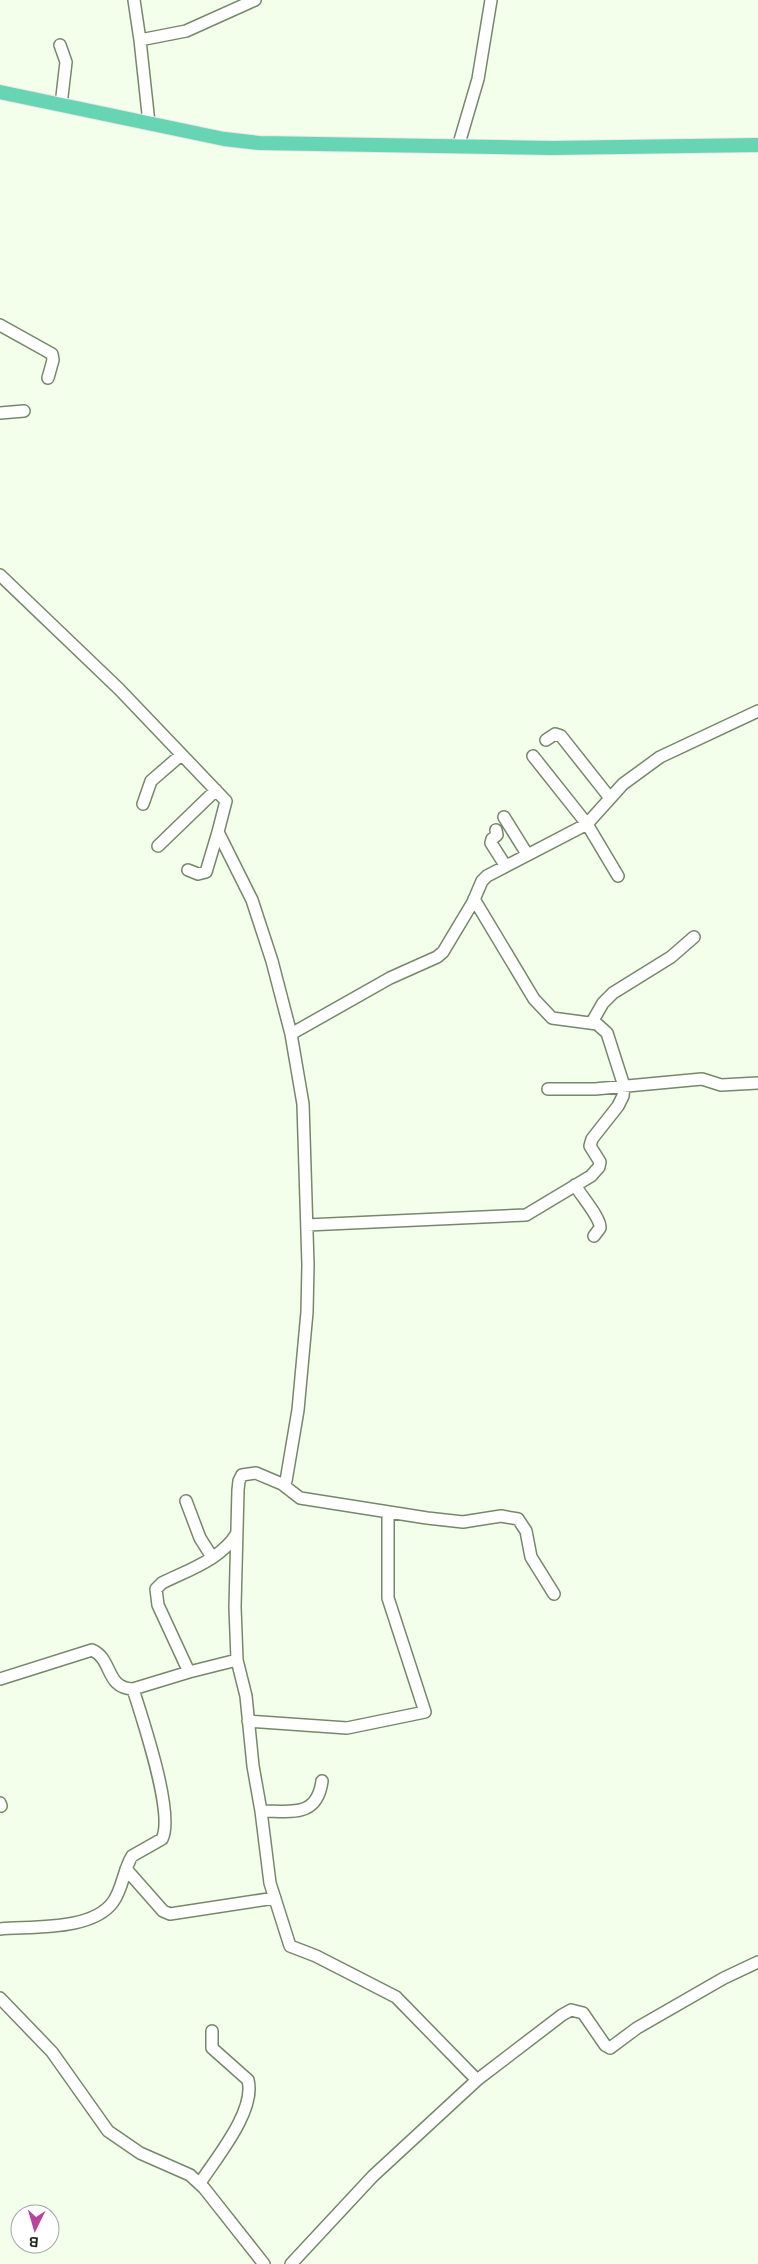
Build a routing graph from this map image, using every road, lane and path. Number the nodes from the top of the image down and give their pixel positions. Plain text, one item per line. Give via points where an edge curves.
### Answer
1 (134, 0) edge
2 (255, 0) edge
3 (491, 0) edge
4 (140, 40) junction
5 (60, 45) dead end
6 (0, 92) edge
7 (61, 105) junction
8 (148, 123) junction
9 (758, 145) edge
10 (458, 147) junction
11 (0, 325) edge
12 (48, 378) dead end
13 (24, 411) dead end
14 (0, 413) edge
15 (0, 575) edge
16 (758, 711) edge
17 (546, 740) dead end
18 (181, 755) junction
19 (533, 756) dead end
20 (216, 790) junction
21 (610, 798) junction
22 (143, 804) dead end
23 (504, 817) dead end
24 (587, 824) junction
25 (496, 830) dead end
26 (218, 832) junction
27 (158, 846) dead end
28 (527, 854) junction
29 (505, 865) junction
30 (188, 870) dead end
31 (618, 876) dead end
32 (474, 899) junction
33 (694, 937) dead end
34 (592, 1022) junction
35 (291, 1034) junction
36 (758, 1083) edge
37 (624, 1086) junction
38 (548, 1089) dead end
39 (575, 1185) junction
40 (307, 1225) junction
41 (594, 1236) dead end
42 (282, 1484) junction
43 (186, 1500) dead end
44 (388, 1512) junction
45 (238, 1531) junction
46 (212, 1557) junction
47 (554, 1594) dead end
48 (237, 1660) junction
49 (189, 1672) junction
50 (0, 1679) edge
51 (133, 1689) junction
52 (248, 1721) junction
53 (322, 1781) dead end
54 (261, 1811) junction
55 (126, 1869) junction
56 (275, 1898) junction
57 (0, 1928) edge
58 (758, 1962) edge
59 (0, 1998) edge
60 (212, 2032) dead end
61 (476, 2080) junction
62 (200, 2183) junction
63 (264, 2264) edge
64 (292, 2264) edge

1 - 4 street
2 - 4 street via 186,31
3 - 10 street via 478,79
4 - 8 street
5 - 7 street via 66,62
6 - 7 main road
7 - 8 main road
8 - 10 main road via 259,143
9 - 10 main road
11 - 12 street via 52,354
13 - 14 street
15 - 18 street via 119,688
16 - 21 street via 660,757 623,784
17 - 21 street via 554,734 561,736
18 - 20 street
18 - 22 street via 151,781
19 - 24 street
20 - 26 street via 226,803
20 - 27 street
21 - 24 street
23 - 28 street
24 - 28 street
24 - 31 street
25 - 29 street via 498,835 491,843
26 - 30 street via 206,872 198,874
26 - 35 street via 252,900
28 - 29 street
29 - 32 street via 482,881
32 - 34 street via 534,999 546,1013 560,1020
32 - 35 street via 437,957 390,978
33 - 34 street via 672,957 613,993
34 - 37 street via 602,1026 606,1033
35 - 40 street via 303,1104
36 - 37 street via 722,1085 702,1079
37 - 38 street
37 - 39 street via 618,1106 592,1138 590,1146 600,1162 598,1167 591,1176
39 - 40 street via 526,1215
39 - 41 street via 600,1221 600,1228
40 - 42 street via 306,1316 298,1410 289,1470
42 - 44 street via 300,1498
42 - 45 street via 256,1473 242,1475 239,1481
43 - 46 street via 200,1538
44 - 47 street via 463,1522 501,1516 518,1519 526,1531 531,1558
44 - 52 street via 388,1598 425,1712 347,1728
45 - 46 street via 226,1548
45 - 48 street
46 - 49 street via 156,1589 158,1605
48 - 49 street
48 - 52 street
49 - 51 street
50 - 51 street via 92,1650 102,1657 114,1681 121,1687
51 - 55 street via 157,1775 165,1826 162,1839 132,1856
52 - 54 street
53 - 54 street via 316,1802 308,1808
54 - 56 street via 270,1883
55 - 56 street via 163,1911 170,1914
55 - 57 street via 114,1902 97,1915 70,1924
56 - 61 street via 290,1946 396,1997
58 - 61 street via 724,1978 610,2048 583,2013 571,2010
59 - 62 street via 52,2052 108,2130 130,2147 190,2174
60 - 62 street via 212,2048 248,2080 250,2087 240,2122
61 - 64 street via 373,2176
62 - 63 street

